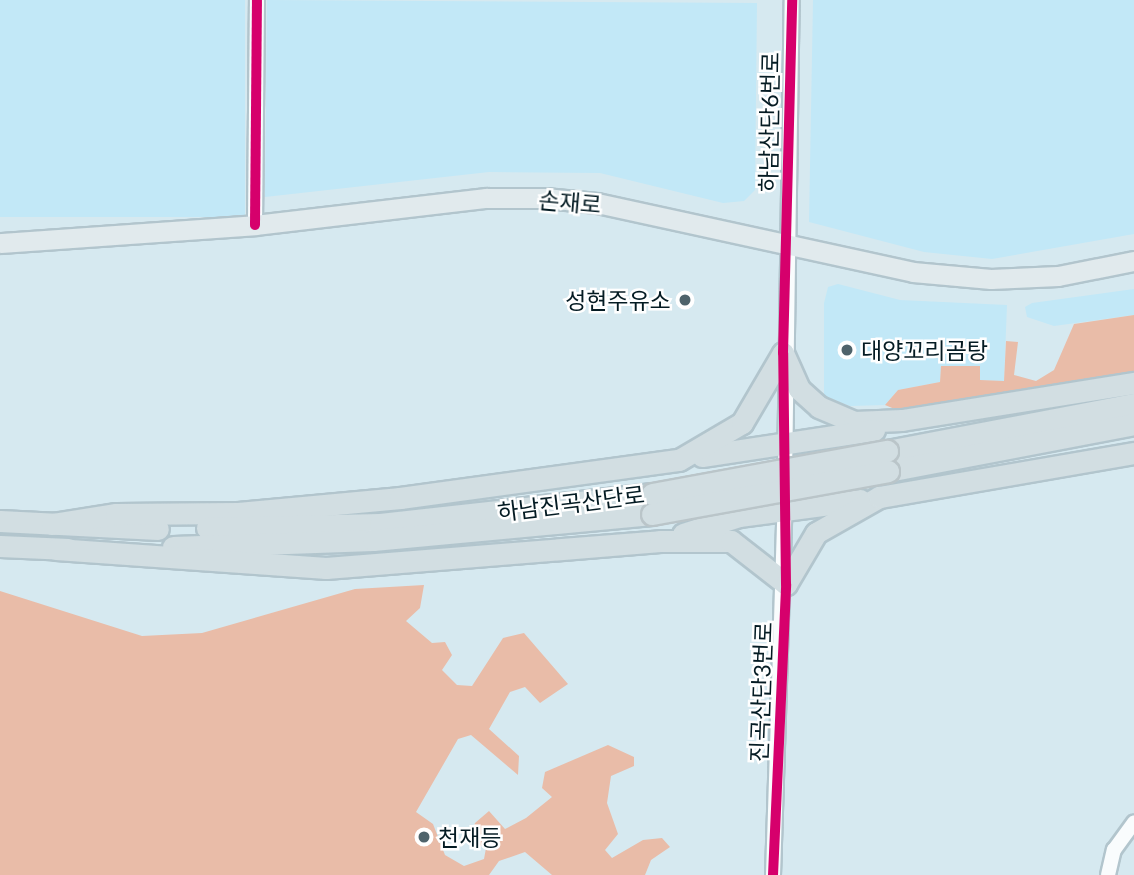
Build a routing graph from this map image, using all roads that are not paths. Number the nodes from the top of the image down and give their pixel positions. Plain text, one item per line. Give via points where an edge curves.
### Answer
1 (257, 0) edge
2 (792, 0) edge
3 (255, 225) junction
4 (0, 243) edge
5 (788, 245) junction
6 (1134, 261) edge
7 (783, 353) junction
8 (1134, 383) edge
9 (1134, 404) edge
10 (902, 421) junction
11 (1134, 424) edge
12 (785, 441) junction
13 (1134, 453) edge
14 (680, 460) junction
15 (888, 461) junction
16 (879, 497) junction
17 (652, 504) junction
18 (785, 510) junction
19 (0, 521) edge
20 (52, 524) junction
21 (660, 541) junction
22 (0, 546) edge
23 (56, 549) junction
24 (786, 584) junction
25 (1134, 822) edge
26 (772, 875) edge
27 (1108, 875) edge

1 - 3 street
2 - 5 street, 하남산단6번로
3 - 4 main road, 손재로
3 - 5 main road, 손재로 via 486,198 545,198 597,203
5 - 6 main road, 손재로 via 914,272 991,279 1058,276
5 - 7 street, 하남산단6번로
7 - 10 highway via 799,389 820,407 854,422
7 - 12 street, 진곡산단3번로
7 - 14 highway via 742,423
8 - 10 highway
9 - 15 highway, 하남진곡산단로
10 - 12 highway via 867,432
11 - 15 highway, 하남진곡산단로
12 - 14 highway
12 - 18 street, 진곡산단3번로
13 - 16 highway
14 - 20 highway via 400,498 238,513 116,514
15 - 17 highway, 하남진곡산단로, bridge
16 - 18 highway
16 - 24 highway via 816,533
17 - 20 highway, 하남진곡산단로 via 380,524 117,530
17 - 23 highway, 하남진곡산단로 via 346,542
18 - 21 highway
18 - 24 street, 진곡산단3번로
19 - 20 highway, 하남진곡산단로
21 - 23 highway via 326,568
21 - 24 highway via 731,541
22 - 23 highway, 하남진곡산단로
24 - 26 street, 진곡산단3번로
25 - 27 street via 1114,850

